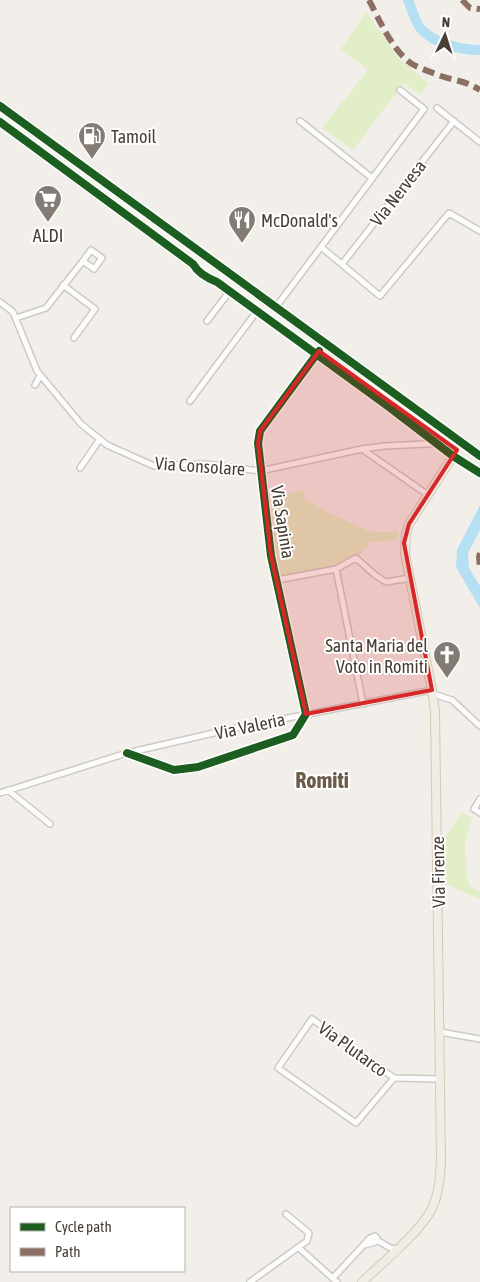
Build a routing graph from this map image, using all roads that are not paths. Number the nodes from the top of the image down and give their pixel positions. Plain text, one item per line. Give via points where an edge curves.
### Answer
1 (400, 90) dead end
2 (437, 108) dead end
3 (0, 114) edge
4 (300, 121) dead end
5 (454, 121) junction
6 (480, 142) edge
7 (372, 178) junction
8 (480, 231) edge
9 (321, 247) junction
10 (83, 261) dead end
11 (342, 264) junction
12 (63, 285) junction
13 (233, 287) junction
14 (0, 302) edge
15 (260, 307) junction
16 (270, 315) junction
17 (16, 318) junction
18 (207, 321) dead end
19 (74, 338) dead end
20 (319, 351) junction
21 (40, 376) junction
22 (35, 385) dead end
23 (190, 401) dead end
24 (100, 439) junction
25 (447, 443) junction
26 (362, 449) junction
27 (457, 450) junction
28 (478, 463) edge
29 (80, 468) dead end
30 (260, 471) junction
31 (428, 495) junction
32 (336, 569) junction
33 (410, 578) junction
34 (277, 580) junction
35 (433, 692) junction
36 (363, 704) junction
37 (306, 714) junction
38 (480, 726) edge
39 (127, 753) junction
40 (8, 790) junction
41 (0, 793) edge
42 (480, 798) edge
43 (480, 813) edge
44 (50, 824) dead end
45 (440, 1032) junction
46 (480, 1039) edge
47 (394, 1078) junction
48 (440, 1079) junction
49 (286, 1214) dead end
50 (298, 1248) junction
51 (396, 1249) junction
52 (335, 1280) edge
53 (250, 1282) edge
54 (362, 1282) edge

1 - 7 street via 424,109
2 - 5 street
3 - 13 main road
4 - 7 street
5 - 6 street
5 - 11 street, Via Nervesa
7 - 9 street
8 - 11 street via 449,213 380,296
9 - 11 street
9 - 16 street
10 - 12 street
12 - 17 street via 46,308
12 - 19 street via 95,309
13 - 15 main road
13 - 18 street
14 - 17 street, Via Consolare
15 - 16 main road
15 - 23 street
16 - 20 main road
17 - 21 street, Via Consolare
20 - 25 main road
20 - 30 street, Via Sapinia via 260,431
21 - 22 street
21 - 24 street, Via Consolare via 81,424
24 - 29 street
24 - 30 street, Via Consolare via 154,466 205,464
25 - 26 street, Via Consolare
25 - 27 main road
26 - 30 street, Via Consolare
26 - 31 street
27 - 28 main road
27 - 31 main road, Via Firenze
30 - 34 street, Via Sapinia
31 - 33 main road, Via Firenze via 406,534 405,554
32 - 33 street via 356,558 386,582
32 - 34 street
32 - 36 street
33 - 35 main road, Via Firenze
34 - 37 street, Via Sapinia
35 - 36 street, Via Valeria
35 - 38 street via 452,700
35 - 45 main road, Via Firenze
36 - 37 street, Via Valeria
37 - 39 street, Via Valeria
37 - 39 street via 294,735 198,767 174,770
39 - 40 street, Via Valeria
40 - 41 street, Via Valeria
40 - 44 street
42 - 43 street via 474,809
45 - 46 street
45 - 48 main road, Via Firenze
47 - 47 street, Via Plutarco via 312,1019 278,1068 356,1123
47 - 48 street
48 - 51 main road, Via Firenze via 438,1191 428,1216
49 - 50 street via 309,1233 307,1241
50 - 52 street
50 - 53 street
51 - 52 street via 388,1248 377,1240 365,1245
51 - 54 main road, Via Firenze

